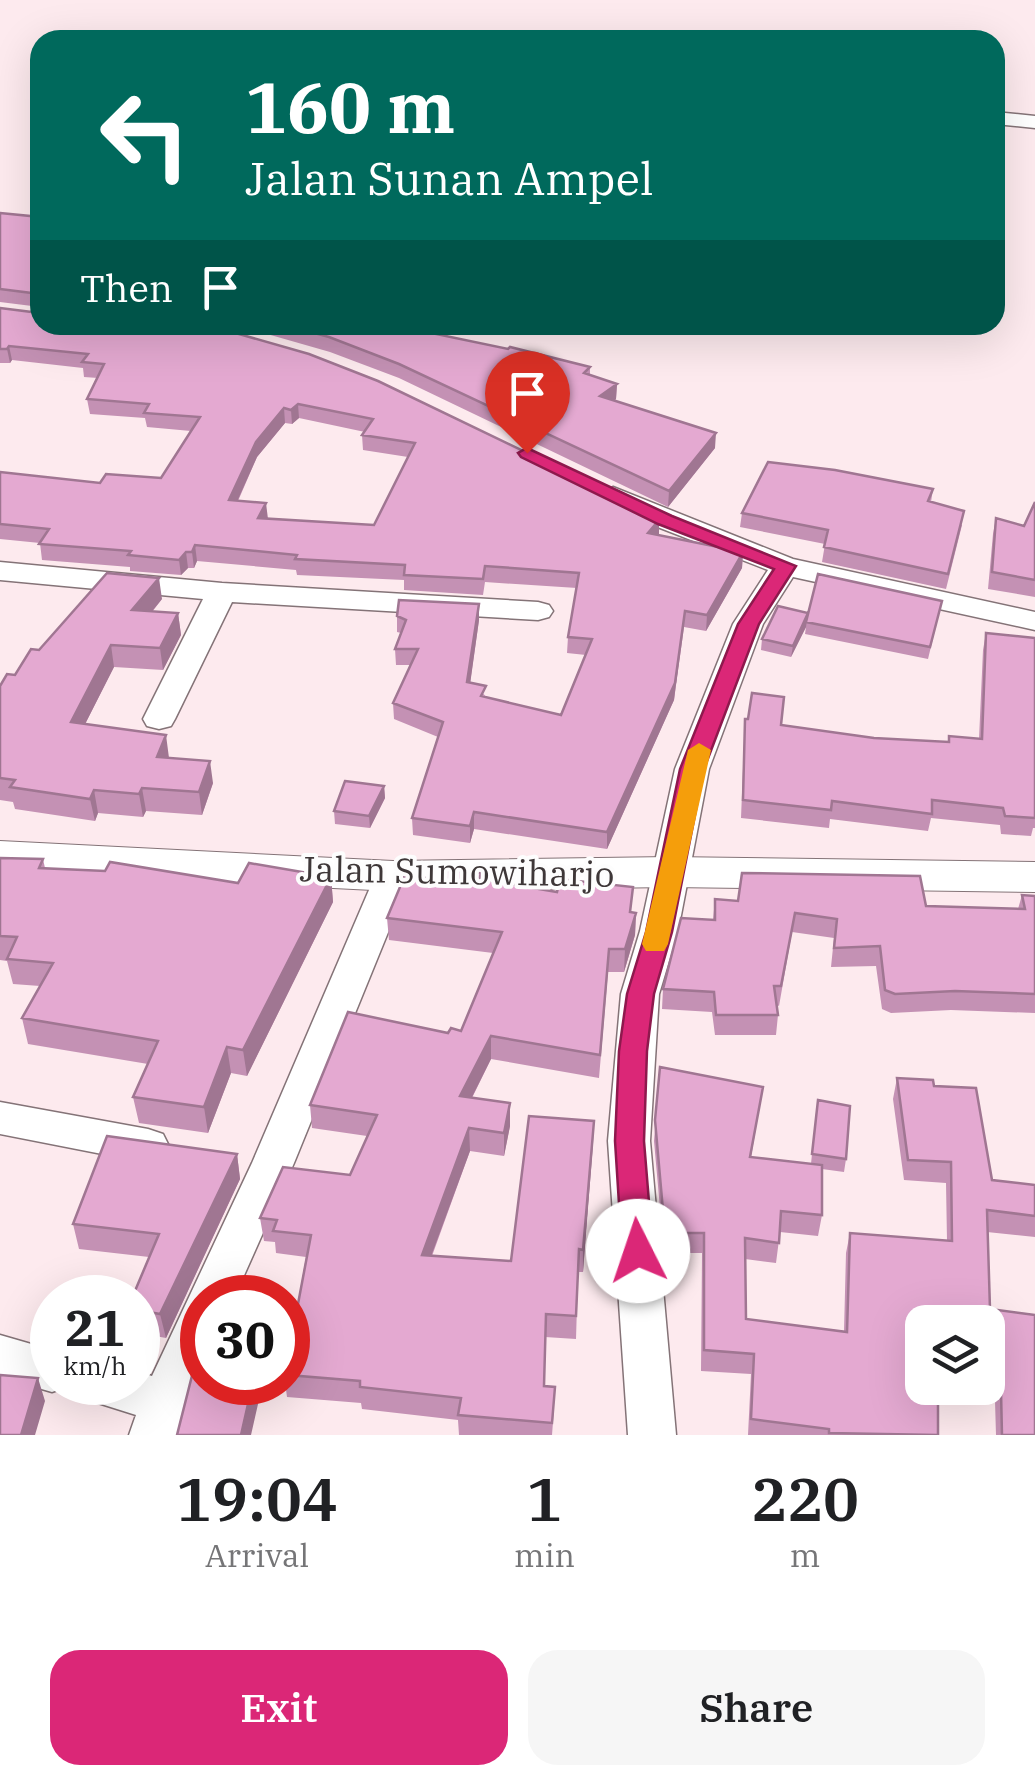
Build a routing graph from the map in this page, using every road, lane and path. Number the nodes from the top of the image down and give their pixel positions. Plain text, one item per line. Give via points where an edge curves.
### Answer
1 (1005, 119) edge
2 (1035, 122) edge
3 (596, 486) edge
4 (786, 566) junction
5 (0, 571) edge
6 (222, 592) junction
7 (538, 611) dead end
8 (1035, 621) edge
9 (159, 720) dead end
10 (0, 856) edge
11 (670, 872) junction
12 (393, 876) junction
13 (1035, 877) edge
14 (0, 1118) edge
15 (184, 1150) edge
16 (218, 1275) edge
17 (0, 1356) edge
18 (30, 1365) edge
19 (180, 1369) edge
20 (136, 1405) edge
21 (159, 1418) edge
22 (652, 1435) edge

1 - 2 street
3 - 4 street
4 - 8 street
4 - 11 street via 748,624 698,753
5 - 6 street
6 - 7 street
6 - 9 street
10 - 12 street, Jalan Sumowiharjo
11 - 12 street, Jalan Sumowiharjo
11 - 13 street, Jalan Sumowiharjo
11 - 22 street via 640,994 629,1141
12 - 16 street via 255,1160
14 - 15 street
17 - 18 street
19 - 21 street
20 - 21 street

